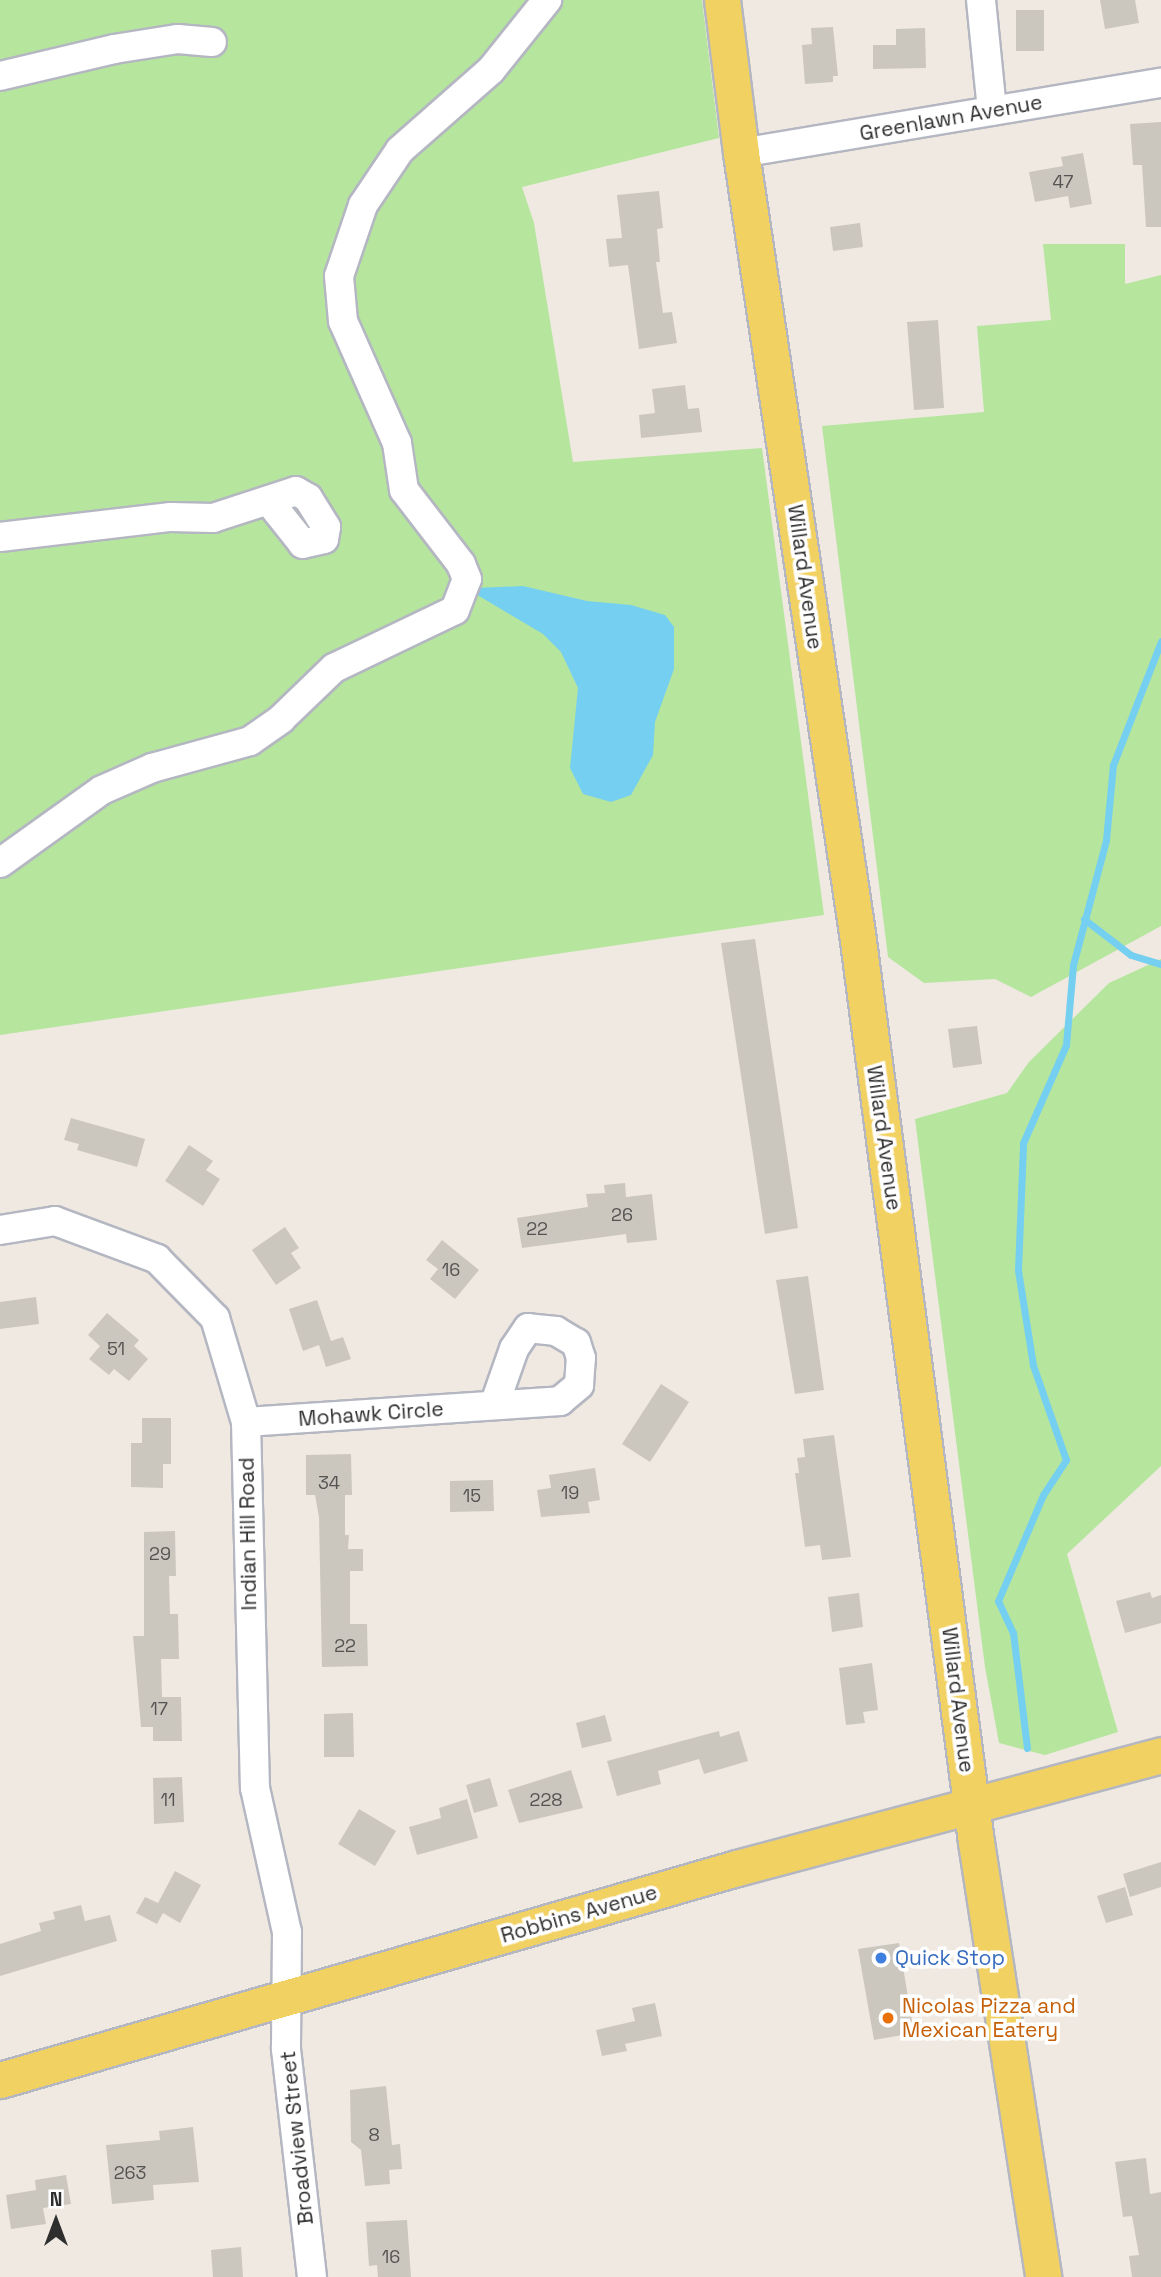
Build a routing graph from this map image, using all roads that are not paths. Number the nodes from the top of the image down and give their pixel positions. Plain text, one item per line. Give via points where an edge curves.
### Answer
1 (547, 0) edge
2 (722, 0) edge
3 (981, 0) edge
4 (212, 42) dead end
5 (0, 76) edge
6 (1161, 83) edge
7 (992, 110) junction
8 (741, 153) junction
9 (268, 500) dead end
10 (0, 537) edge
11 (0, 863) edge
12 (0, 1230) edge
13 (495, 1403) dead end
14 (246, 1422) junction
15 (1161, 1755) edge
16 (972, 1806) junction
17 (288, 1998) junction
18 (0, 2080) edge
19 (312, 2277) edge
20 (1043, 2277) edge

1 - 11 street via 492,70 436,114 393,159 363,205 340,276 343,321 397,443 404,490 461,564 467,579 455,610 334,668 281,719 250,741 152,768 102,790
2 - 8 main road, Willard Avenue
3 - 7 street
4 - 5 street via 178,39 127,47
6 - 7 street, Greenlawn Avenue
7 - 8 street, Greenlawn Avenue
8 - 16 main road, Willard Avenue via 859,946
9 - 10 street via 213,518 171,517
12 - 14 street, Indian Hill Road via 55,1221 157,1259 215,1318
13 - 14 street, Mohawk Circle via 422,1413
14 - 17 street, Indian Hill Road via 255,1788 287,1932
15 - 16 main road, Robbins Avenue
16 - 17 main road, Robbins Avenue via 737,1868
16 - 20 main road, Willard Avenue
17 - 18 main road, Robbins Avenue
17 - 19 street, Broadview Street via 286,2049

